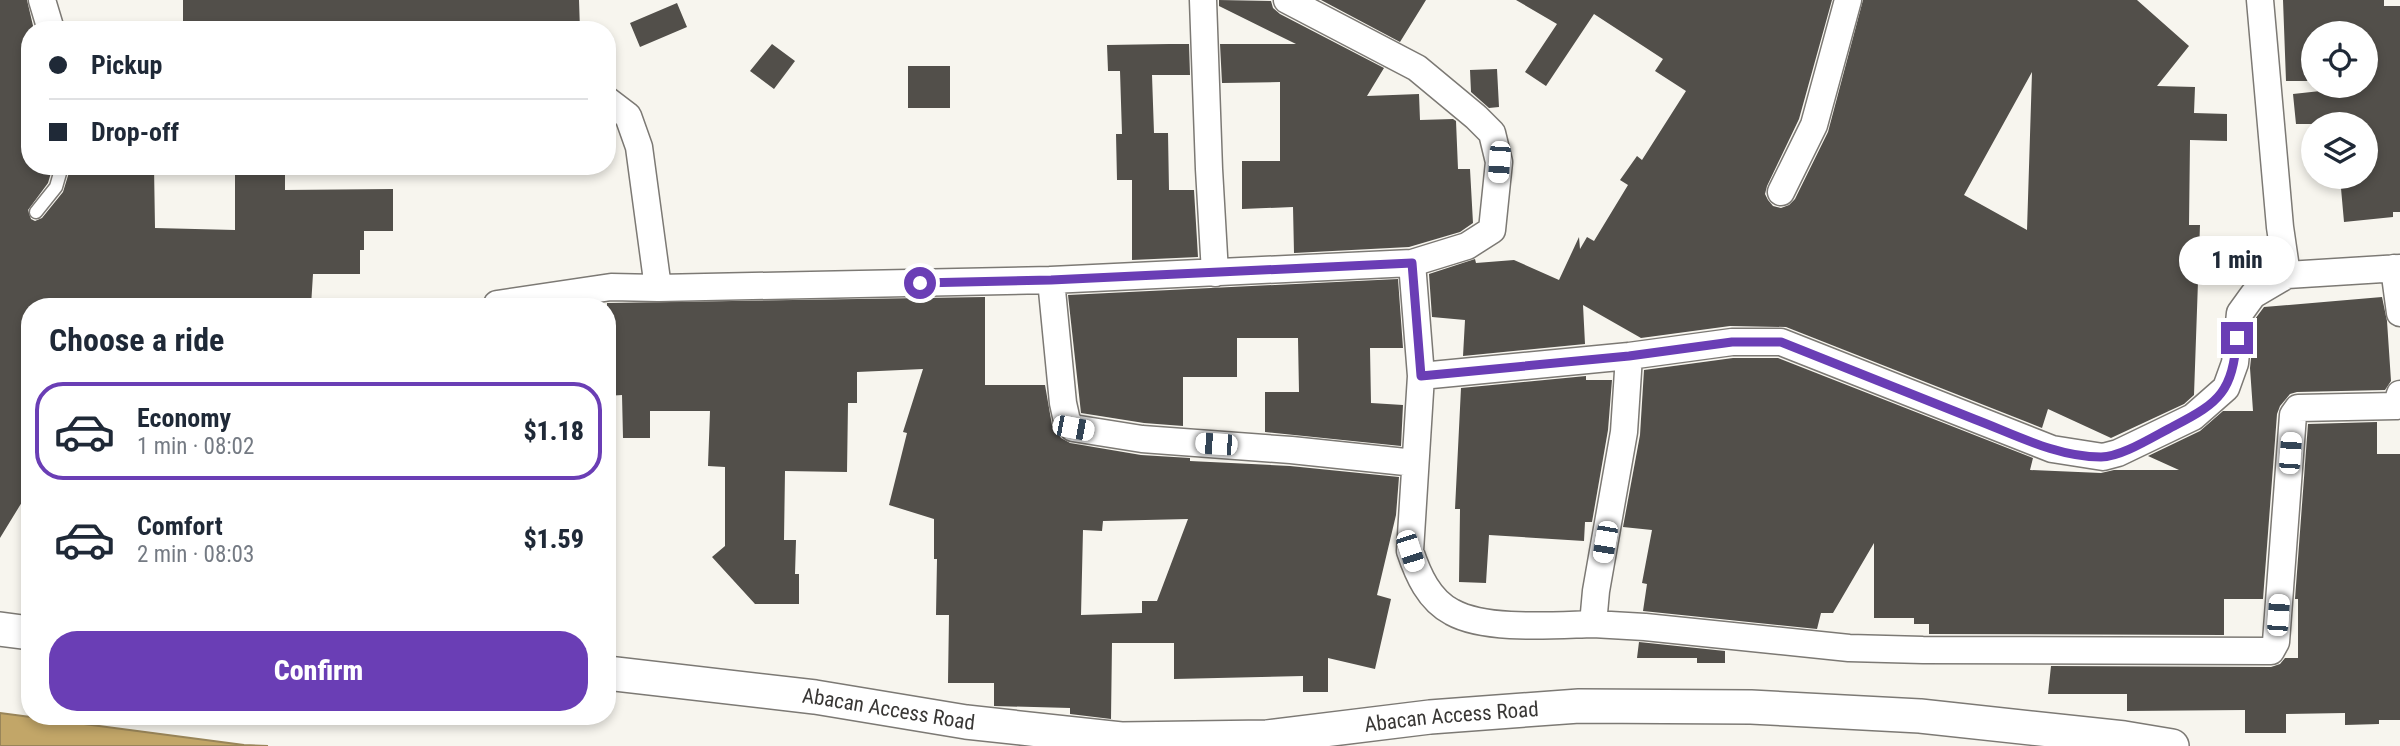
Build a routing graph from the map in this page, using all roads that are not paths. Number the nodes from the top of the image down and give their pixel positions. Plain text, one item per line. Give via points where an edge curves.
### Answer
1 (42, 0) edge
2 (1203, 0) edge
3 (1287, 0) edge
4 (1848, 0) edge
5 (2260, 0) edge
6 (48, 21) edge
7 (616, 107) edge
8 (59, 175) edge
9 (1781, 192) dead end
10 (36, 212) dead end
11 (1412, 263) junction
12 (2397, 268) edge
13 (1215, 273) junction
14 (2287, 275) junction
15 (1051, 280) junction
16 (658, 288) junction
17 (537, 298) edge
18 (2400, 313) edge
19 (1629, 356) junction
20 (1421, 376) junction
21 (2399, 406) edge
22 (1415, 463) junction
23 (1593, 624) junction
24 (0, 629) edge
25 (21, 632) edge
26 (616, 674) edge
27 (2172, 746) edge

1 - 6 street
2 - 13 street
3 - 11 street via 1417,68 1492,133 1499,162 1492,230 1467,246
4 - 9 street via 1814,125
5 - 14 street
7 - 16 street via 628,116 639,147
8 - 10 lane via 56,187
11 - 13 street
11 - 20 street
12 - 14 street
12 - 18 street
13 - 15 street
14 - 19 street via 2253,295 2240,313 2235,363 2219,396 2193,416 2104,457 2052,449 1781,342 1732,342
15 - 16 street
15 - 22 street via 1063,403 1073,428 1142,439
16 - 17 street via 611,287
19 - 20 street
19 - 23 street via 1624,432
20 - 22 street
21 - 23 street via 2298,408 2293,415 2276,642 2266,653 1862,649
22 - 23 street via 1410,551 1430,594 1452,612 1487,623
24 - 25 street
26 - 27 street, Abacan Access Road via 1121,739 1267,737 1430,717 1579,706 1738,706 1920,716

